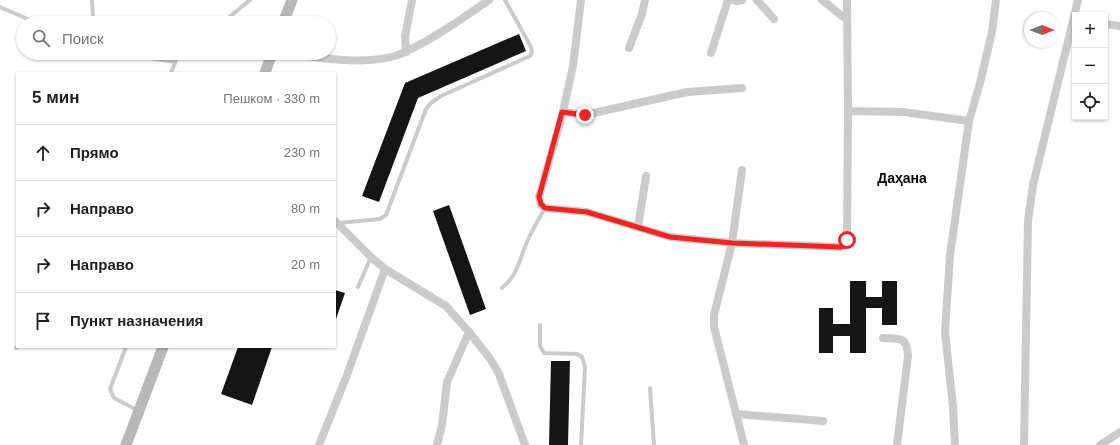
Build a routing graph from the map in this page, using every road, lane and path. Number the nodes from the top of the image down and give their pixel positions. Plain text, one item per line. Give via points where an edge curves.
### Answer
1 (92, 0) edge
2 (250, 0) edge
3 (292, 0) edge
4 (412, 0) edge
5 (489, 0) edge
6 (505, 0) edge
7 (581, 0) edge
8 (645, 0) edge
9 (728, 0) edge
10 (733, 0) edge
11 (742, 0) edge
12 (757, 0) edge
13 (822, 0) edge
14 (847, 0) edge
15 (996, 0) edge
16 (1078, 0) edge
17 (0, 7) edge
18 (1076, 12) edge
19 (21, 16) edge
20 (93, 16) edge
21 (231, 16) edge
22 (286, 16) edge
23 (774, 19) dead end
24 (847, 20) junction
25 (1108, 24) edge
26 (1120, 26) edge
27 (1072, 29) edge
28 (629, 48) dead end
29 (406, 52) junction
30 (711, 53) dead end
31 (162, 60) edge
32 (270, 60) edge
33 (336, 60) edge
34 (175, 62) joint
35 (171, 72) edge
36 (265, 72) edge
37 (742, 88) dead end
38 (848, 111) junction
39 (562, 112) junction
40 (969, 122) junction
41 (742, 170) dead end
42 (646, 176) dead end
43 (545, 208) junction
44 (336, 222) edge
45 (638, 227) junction
46 (732, 243) junction
47 (371, 257) junction
48 (385, 269) junction
49 (358, 287) dead end
50 (502, 288) dead end
51 (540, 325) dead end
52 (469, 332) junction
53 (883, 338) dead end
54 (126, 348) edge
55 (163, 348) edge
56 (650, 388) dead end
57 (139, 412) junction
58 (736, 414) junction
59 (823, 421) dead end
60 (1120, 432) edge
61 (126, 445) edge
62 (319, 445) edge
63 (437, 445) edge
64 (525, 445) edge
65 (580, 445) edge
66 (654, 445) edge
67 (744, 445) edge
68 (897, 445) edge
69 (955, 445) edge
70 (1024, 445) edge
71 (1100, 445) edge

1 - 20 lane
2 - 21 lane
3 - 22 main road
4 - 29 street via 405,37
5 - 29 street via 460,22
6 - 44 lane via 531,47 530,56 441,96 431,103 417,130 386,215 380,220
7 - 39 street via 573,66
8 - 28 street
9 - 30 street
10 - 11 street
12 - 23 street
13 - 24 street
14 - 24 street
15 - 40 street via 992,32
16 - 18 street
17 - 19 lane
24 - 38 street
25 - 26 street
27 - 70 street via 1033,185 1028,221
29 - 33 street via 363,60
31 - 34 lane
32 - 36 main road
34 - 35 lane
37 - 39 street via 688,92 585,115
38 - 40 street via 903,112
38 - 46 street via 845,246
39 - 43 street via 539,197
40 - 69 street via 950,255 944,332
41 - 46 street
42 - 45 street
43 - 45 street via 587,212
43 - 50 lane via 529,237 515,274
44 - 47 street
45 - 46 street via 670,237
46 - 58 street via 714,315 714,327
47 - 48 street
47 - 49 lane
48 - 52 street via 446,306
48 - 62 street
51 - 65 lane via 540,346 544,353 577,354 582,357 585,367
52 - 63 street via 447,382
52 - 64 street via 499,374
53 - 68 street via 899,339 907,346
54 - 57 lane via 110,389 114,398
55 - 57 main road
56 - 66 lane
57 - 61 main road
58 - 59 street
58 - 67 street
60 - 71 street

